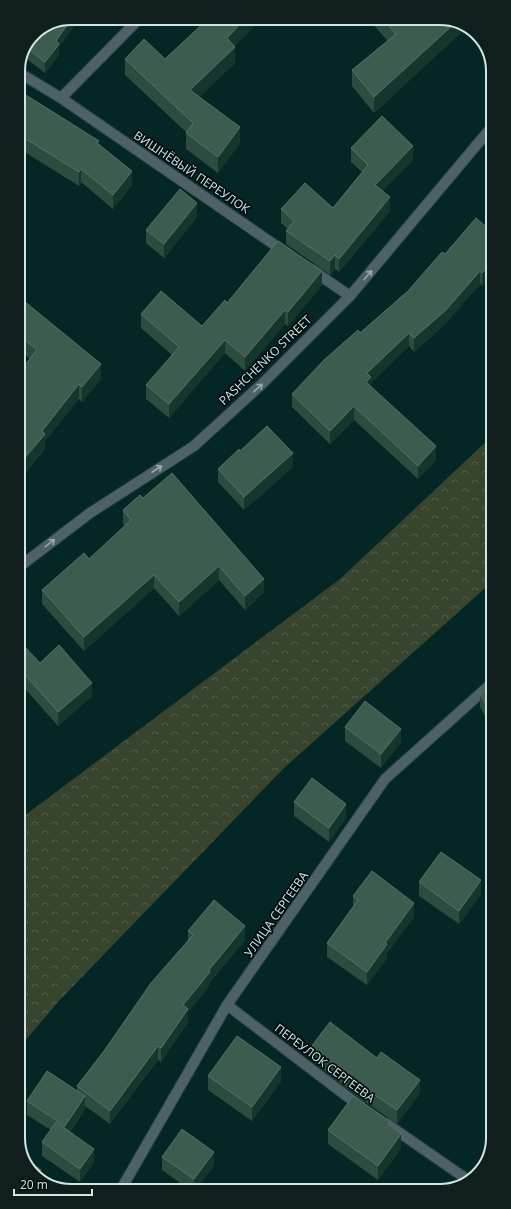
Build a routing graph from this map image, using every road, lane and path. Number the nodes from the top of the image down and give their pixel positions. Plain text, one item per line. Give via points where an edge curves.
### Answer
1 (133, 25) edge
2 (25, 76) edge
3 (61, 98) junction
4 (486, 134) edge
5 (291, 256) edge
6 (304, 264) edge
7 (350, 296) junction
8 (25, 562) edge
9 (486, 688) edge
10 (227, 1005) junction
11 (463, 1177) edge
12 (123, 1184) edge

1 - 3 street
2 - 3 street, ВИШНЁВЫЙ ПЕРЕУЛОК
3 - 5 street, ВИШНЁВЫЙ ПЕРЕУЛОК
7 -> 4 street, PASHCHENKO STREET
6 - 7 street
8 -> 7 street, PASHCHENKO STREET via 90,513 194,446 263,383
9 - 10 street, УЛИЦА СЕРГЕЕВА via 386,779
10 - 11 street, ПЕРЕУЛОК СЕРГЕЕВА via 347,1098
10 - 12 street, УЛИЦА СЕРГЕЕВА

